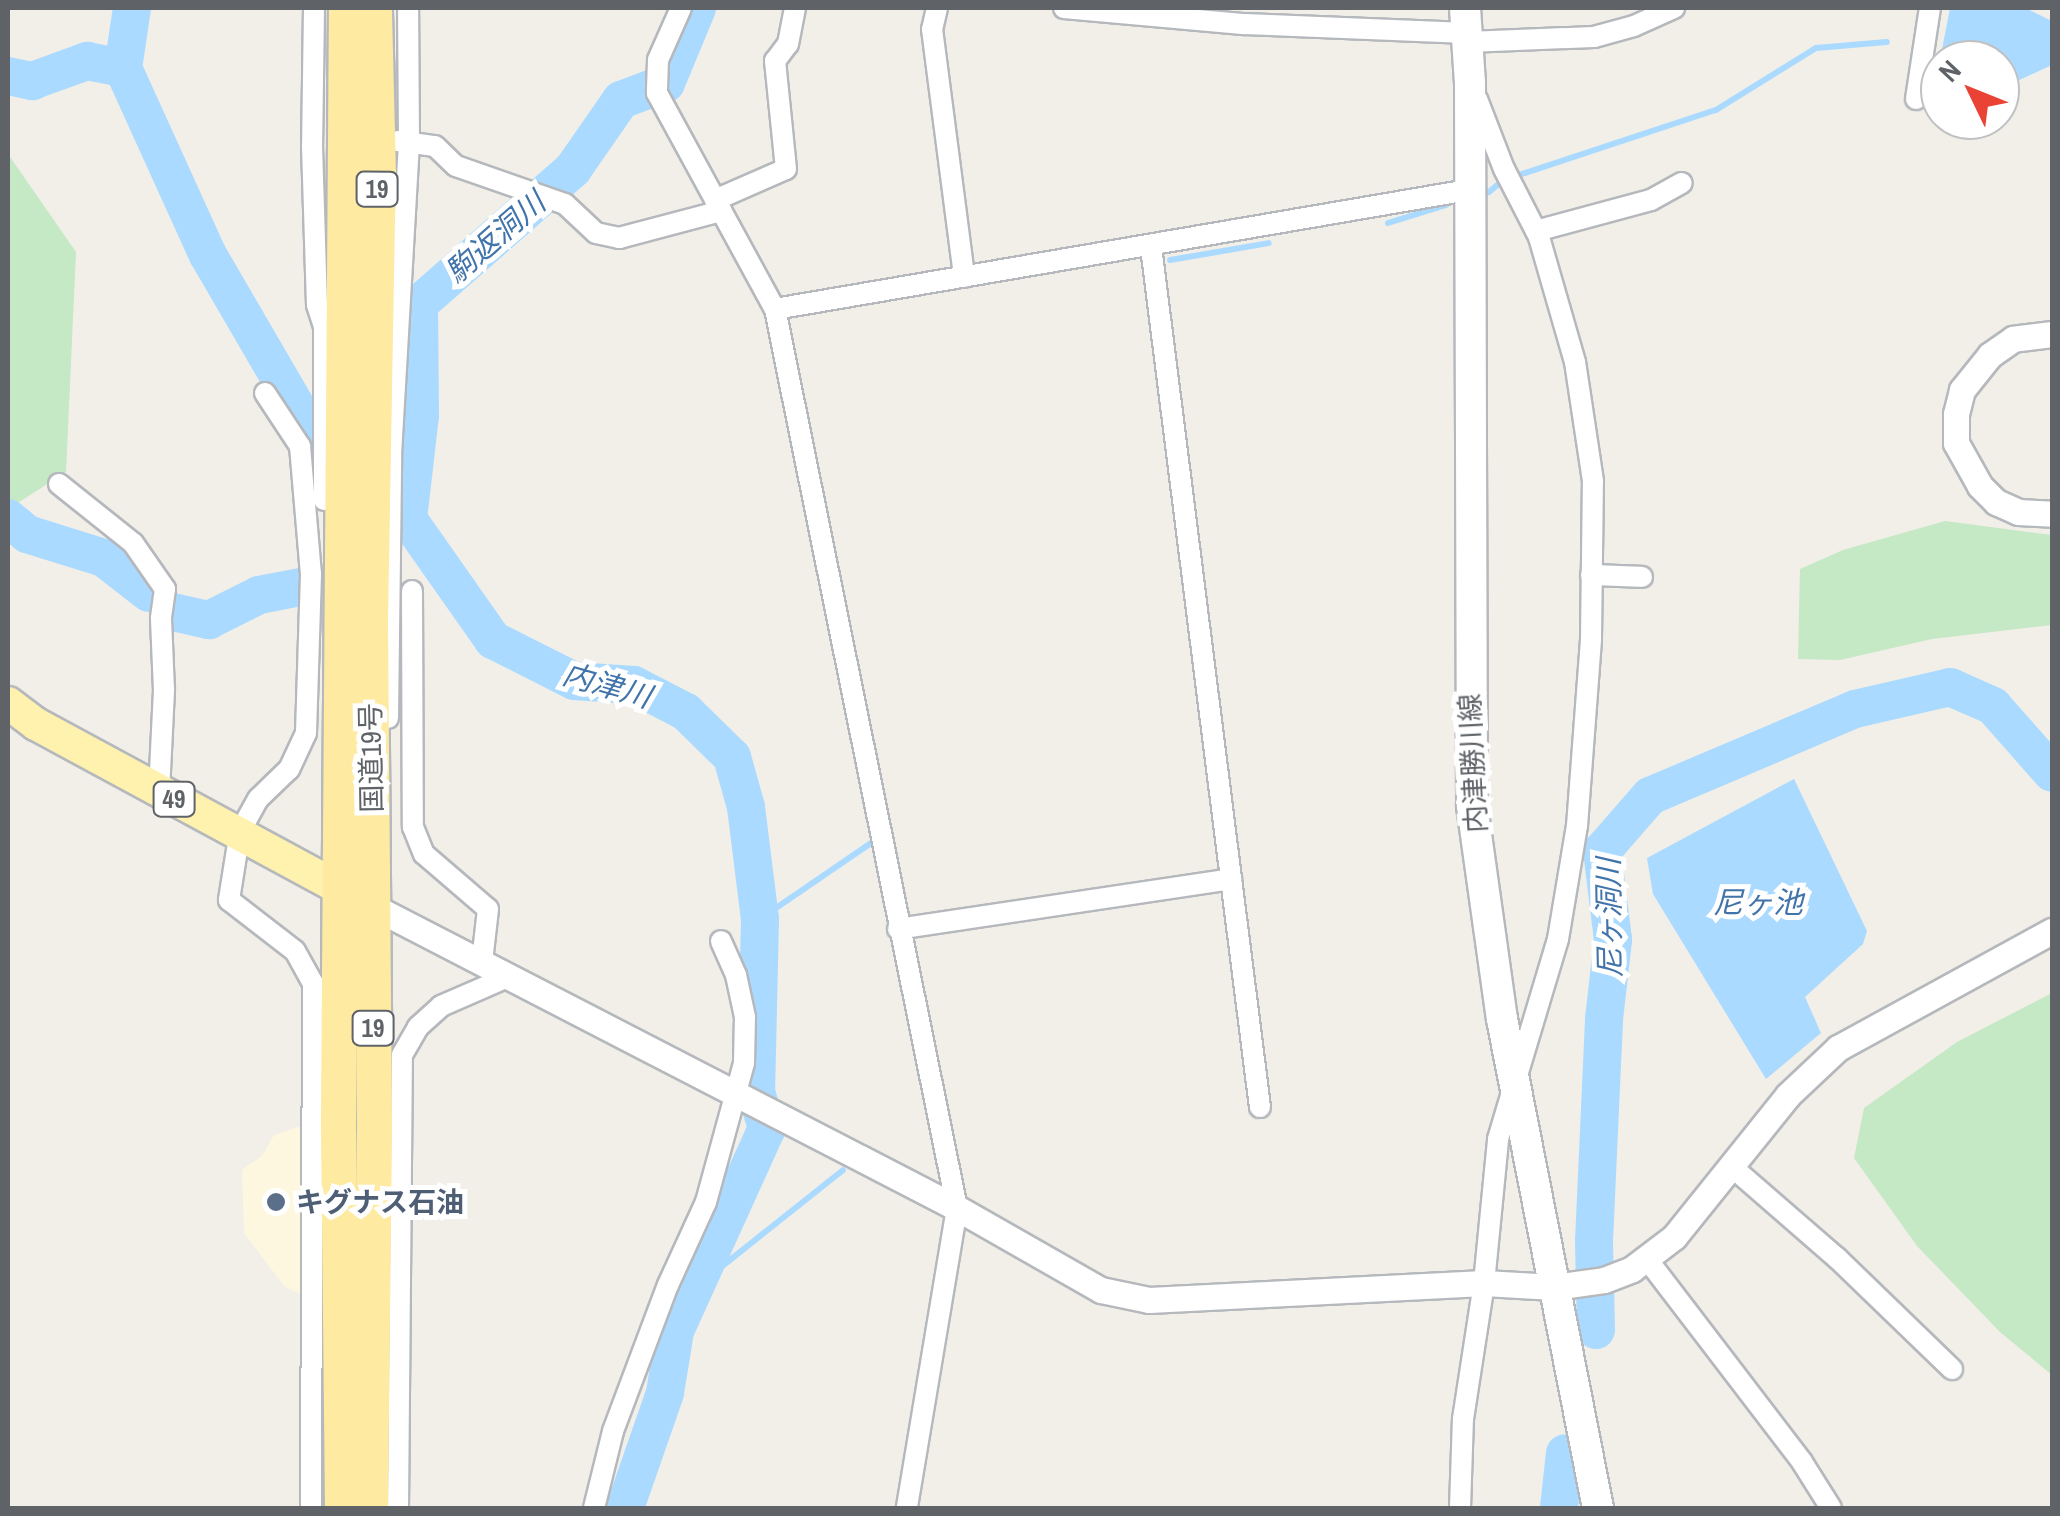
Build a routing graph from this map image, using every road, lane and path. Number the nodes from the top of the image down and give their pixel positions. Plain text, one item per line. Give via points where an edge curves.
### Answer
1 (314, 8) edge
2 (346, 8) edge
3 (374, 8) edge
4 (408, 8) edge
5 (681, 8) edge
6 (795, 8) edge
7 (937, 8) edge
8 (1064, 8) edge
9 (1674, 8) edge
10 (1930, 8) edge
11 (1467, 27) edge
12 (1470, 83) junction
13 (1916, 99) dead end
14 (403, 141) junction
15 (1682, 183) dead end
16 (1468, 190) junction
17 (718, 206) junction
18 (1536, 231) junction
19 (1151, 247) junction
20 (964, 277) junction
21 (775, 310) junction
22 (2052, 334) edge
23 (358, 368) junction
24 (265, 393) dead end
25 (59, 484) dead end
26 (333, 508) junction
27 (2052, 514) edge
28 (1591, 575) junction
29 (1642, 578) dead end
30 (412, 591) dead end
31 (8, 703) edge
32 (388, 718) dead end
33 (158, 791) junction
34 (240, 831) junction
35 (1231, 878) junction
36 (358, 898) junction
37 (898, 928) junction
38 (2052, 931) edge
39 (721, 941) dead end
40 (482, 962) junction
41 (510, 976) junction
42 (1514, 1080) junction
43 (736, 1095) junction
44 (1260, 1108) dead end
45 (1731, 1166) junction
46 (956, 1208) junction
47 (1647, 1259) junction
48 (1484, 1283) junction
49 (1579, 1284) junction
50 (1952, 1369) dead end
51 (311, 1508) edge
52 (342, 1508) edge
53 (370, 1508) edge
54 (398, 1508) edge
55 (594, 1508) edge
56 (907, 1508) edge
57 (1460, 1508) edge
58 (1598, 1508) edge
59 (1830, 1508) edge

1 - 26 street via 321,143 317,306 324,327
2 - 23 highway, 国道19号 / 19
3 - 23 highway, 国道19号 / 19 via 378,175
4 - 14 street
5 - 17 street via 658,60 657,93
6 - 17 street via 788,44 775,61 786,170
7 - 20 street via 932,29
8 - 11 street via 1245,24
9 - 11 street via 1594,37
10 - 13 street
11 - 12 main road, 内津勝川線
12 - 16 main road, 内津勝川線
12 - 18 street
14 - 17 street via 435,146 456,166 564,204 596,233 619,238
14 - 32 street
15 - 18 street via 1652,200
16 - 19 street
16 - 42 main road, 内津勝川線 via 1472,806
17 - 21 street
18 - 28 street via 1575,362 1593,481
19 - 20 street
19 - 35 street
20 - 21 street
21 - 37 street
22 - 27 street via 2013,338 1990,355 1962,390 1956,414 1956,443 1980,486 2018,512
23 - 26 highway, 国道19号 / 19
23 - 36 highway, 国道19号 / 19 via 373,547
24 - 34 street via 300,446 312,574 306,733 289,769 258,800
25 - 33 street via 133,543 165,589
26 - 36 highway, 国道19号 / 19
28 - 29 street
28 - 42 street via 1577,826 1558,939
30 - 40 street via 413,827 424,854 488,909
31 - 33 main road, 49
33 - 34 main road, 49
34 - 36 main road, 49
34 - 51 street via 229,900 295,951 313,983
35 - 37 street
35 - 44 street
36 - 40 street
36 - 52 highway, 国道19号 / 19 via 338,1117
36 - 53 highway, 国道19号 / 19
37 - 46 street
38 - 45 street via 1838,1048 1788,1095
39 - 43 street via 745,1016
40 - 41 street
41 - 43 street
41 - 54 street via 441,1006 402,1055
42 - 48 street via 1498,1139
42 - 49 main road, 内津勝川線
43 - 46 street
43 - 55 street via 706,1202 614,1431
45 - 47 street via 1674,1237
45 - 50 street
46 - 48 street via 1101,1290 1148,1300
46 - 56 street
47 - 49 street
47 - 59 street
48 - 49 street
48 - 57 street via 1463,1418
49 - 58 main road, 内津勝川線

